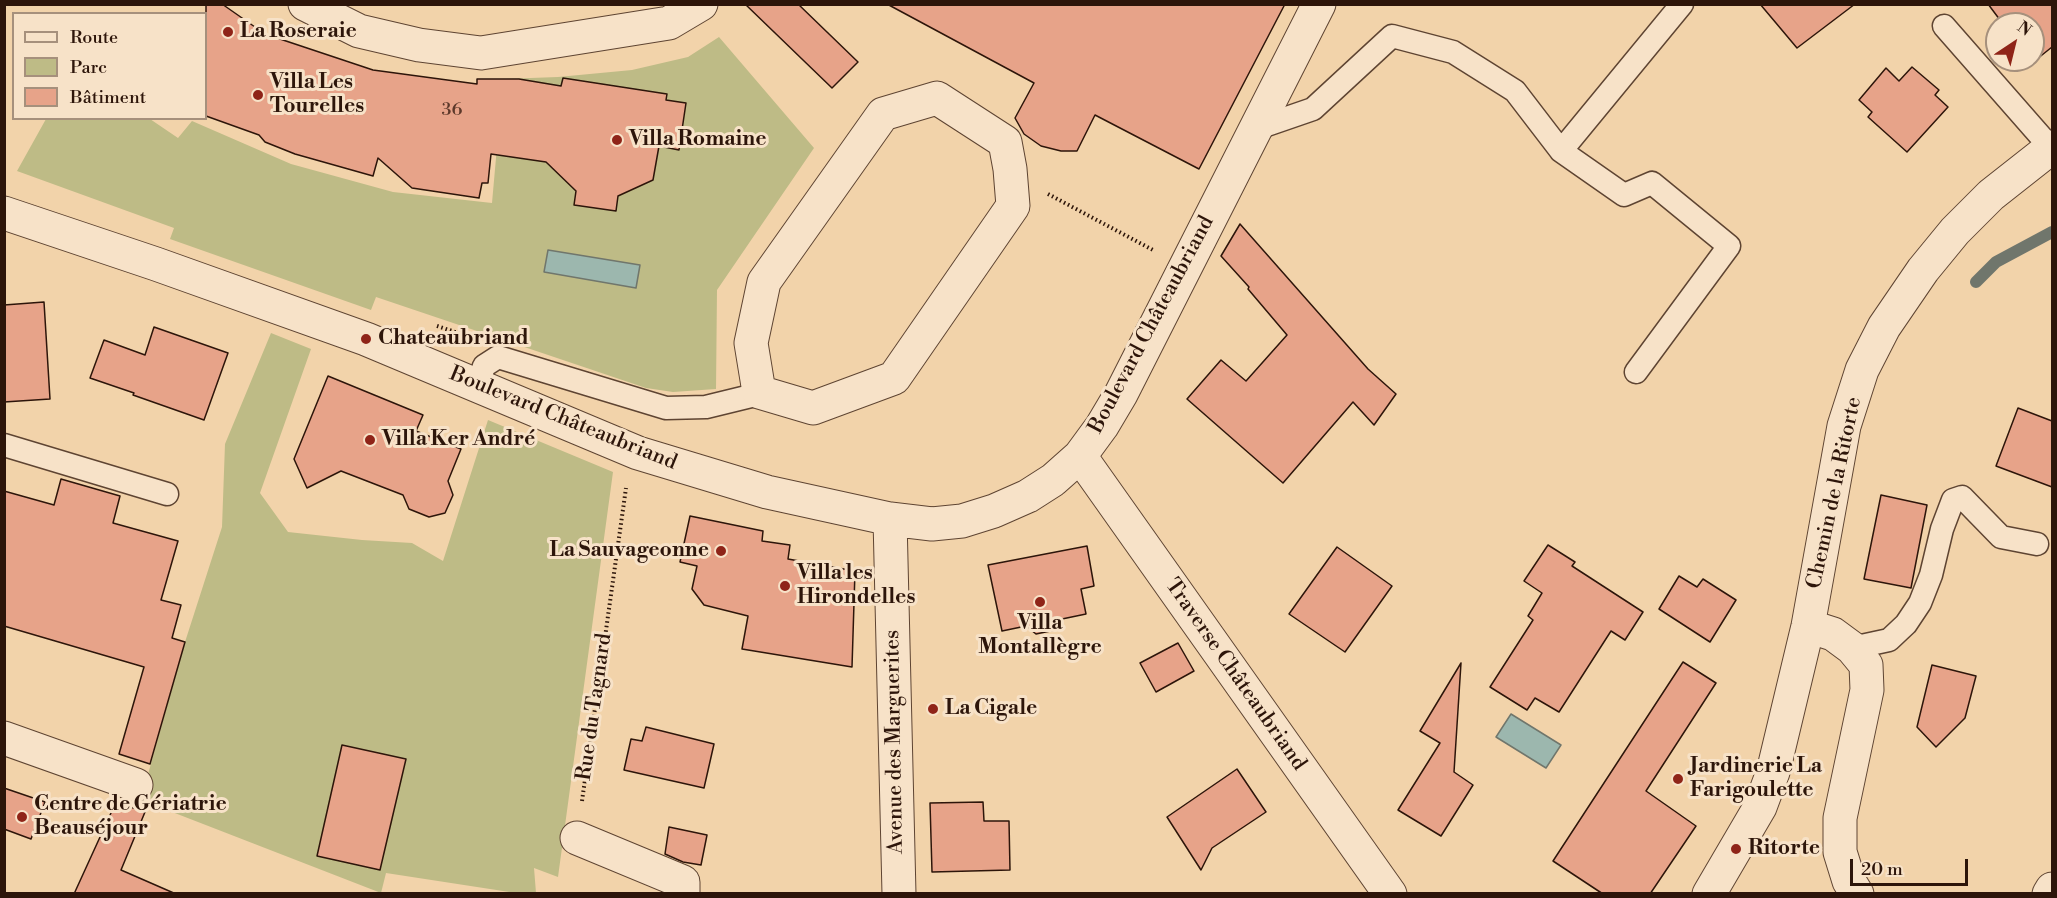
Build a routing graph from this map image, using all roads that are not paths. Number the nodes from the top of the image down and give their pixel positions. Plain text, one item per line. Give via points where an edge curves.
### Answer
1 (305, 4) edge
2 (701, 4) edge
3 (1319, 4) edge
4 (1682, 4) edge
5 (1944, 26) dead end
6 (1256, 129) junction
7 (2052, 148) edge
8 (1562, 151) junction
9 (4, 213) edge
10 (1636, 372) dead end
11 (478, 386) junction
12 (759, 392) junction
13 (4, 445) edge
14 (1080, 456) junction
15 (167, 494) dead end
16 (890, 519) junction
17 (2037, 544) dead end
18 (1808, 626) junction
19 (1852, 648) junction
20 (4, 738) edge
21 (136, 784) dead end
22 (577, 837) road end
23 (2052, 889) edge
24 (683, 894) edge
25 (899, 894) edge
26 (1390, 894) edge
27 (1709, 894) edge
28 (1857, 894) edge
29 (2049, 894) edge

1 - 2 street via 358,31 419,45 481,53 669,23
3 - 6 street, Boulevard Châteaubriand
4 - 8 lane
5 - 7 lane
6 - 8 lane via 1313,109 1392,36 1453,52 1515,91
6 - 14 street, Boulevard Châteaubriand via 1121,394
7 - 18 street, Chemin de la Ritorte via 1991,195 1954,231 1884,327 1862,370 1844,426
8 - 10 lane via 1624,195 1652,183 1729,246
9 - 11 street, Boulevard Châteaubriand via 355,335
11 - 12 lane via 484,366 498,357 666,408 706,407
11 - 16 street, Boulevard Châteaubriand via 638,453 767,492
12 - 12 street via 813,408 894,378 1013,206 1005,142 937,98 883,114 764,282 751,344
13 - 15 lane
14 - 16 street, Boulevard Châteaubriand via 1028,496 994,511 962,521 932,524
14 - 26 street, Traverse Châteaubriand
16 - 25 street, Avenue des Marguerites
17 - 19 lane via 2001,537 1962,497 1953,500 1931,575 1906,624 1889,640
18 - 19 street via 1833,634
18 - 27 street, Chemin de la Ritorte via 1764,798
19 - 28 street via 1866,665 1867,690 1840,818 1840,852
20 - 21 street
22 - 24 street via 683,882
23 - 29 street

